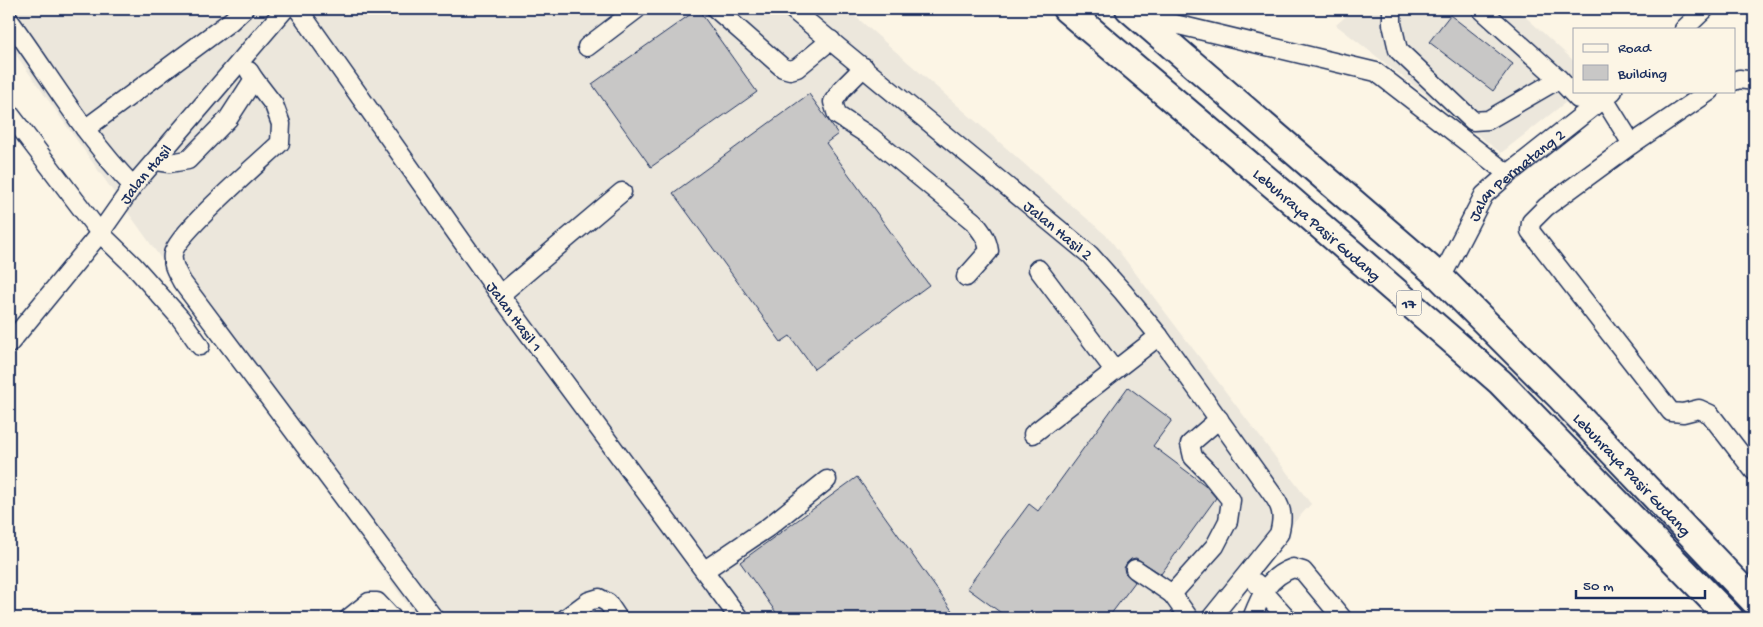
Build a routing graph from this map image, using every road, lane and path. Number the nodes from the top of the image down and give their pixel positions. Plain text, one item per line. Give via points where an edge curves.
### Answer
1 (244, 9) edge
2 (285, 9) edge
3 (298, 9) edge
4 (638, 9) edge
5 (716, 9) edge
6 (792, 9) edge
7 (1066, 9) edge
8 (1392, 9) edge
9 (1481, 9) edge
10 (1705, 9) edge
11 (1132, 12) edge
12 (9, 20) edge
13 (1685, 28) edge
14 (831, 40) junction
15 (587, 47) dead end
16 (241, 60) junction
17 (864, 67) junction
18 (254, 79) junction
19 (1560, 79) junction
20 (1736, 80) edge
21 (1754, 81) edge
22 (1709, 92) edge
23 (1609, 95) edge
24 (9, 113) edge
25 (86, 129) junction
26 (1632, 144) junction
27 (157, 161) junction
28 (1508, 174) junction
29 (133, 186) junction
30 (622, 192) dead end
31 (100, 233) junction
32 (1038, 269) dead end
33 (966, 277) dead end
34 (1441, 278) junction
35 (500, 295) junction
36 (1159, 336) junction
37 (9, 344) edge
38 (200, 346) dead end
39 (1114, 370) junction
40 (1219, 419) junction
41 (1033, 434) dead end
42 (1754, 471) edge
43 (827, 480) dead end
44 (1135, 569) dead end
45 (705, 570) junction
46 (1247, 574) junction
47 (1263, 591) junction
48 (1172, 594) junction
49 (1754, 601) edge
50 (433, 616) dead end
51 (349, 618) edge
52 (392, 618) edge
53 (566, 618) edge
54 (618, 618) edge
55 (739, 618) edge
56 (1190, 618) edge
57 (1211, 618) edge
58 (1252, 618) edge
59 (1287, 618) edge
60 (1342, 618) edge
61 (1730, 618) edge

1 - 25 street
2 - 16 street, Jalan Hasil
3 - 35 street, Jalan Hasil 1
4 - 15 street
5 - 14 street via 783,68 790,70 797,68
6 - 14 street, Jalan Hasil 2
7 - 61 highway, Lebuhraya Pasir Gudang / 17 via 1500,382
8 - 19 street via 1398,50 1473,121 1488,120
9 - 19 street
10 - 13 street
11 - 28 street via 1376,72
11 - 34 highway, Lebuhraya Pasir Gudang / 17
12 - 25 street
14 - 17 street, Jalan Hasil 2
16 - 18 street
16 - 27 street, Jalan Hasil
17 - 33 street via 833,102 836,115 871,138 974,222 988,239 989,251
17 - 36 street, Jalan Hasil 2 via 1090,255
18 - 27 street via 228,119 188,160
18 - 50 street via 274,105 281,124 280,143 191,228 173,254 174,267
19 - 23 street via 1578,99
20 - 21 street
22 - 26 street
23 - 26 street
23 - 28 street, Jalan Permatang 2
24 - 31 street
25 - 29 street via 113,166
26 - 42 street via 1546,207 1531,222 1530,231 1671,412 1684,413 1699,408 1710,414
27 - 29 street, Jalan Hasil
28 - 34 street, Jalan Permatang 2 via 1484,195
29 - 31 street, Jalan Hasil
30 - 35 street
31 - 37 street, Jalan Hasil
31 - 38 street via 181,319
32 - 39 street
34 - 49 highway, Lebuhraya Pasir Gudang / 17 via 1560,397
35 - 45 street, Jalan Hasil 1
36 - 39 street
36 - 40 street, Jalan Hasil 2
39 - 41 street
40 - 46 street, Jalan Hasil 2 via 1281,507 1283,521 1280,534
40 - 48 street via 1190,444 1194,457 1231,500 1228,521 1215,546
43 - 45 street via 767,528
44 - 48 street
45 - 55 street, Jalan Hasil 1
46 - 47 street
46 - 57 street
47 - 58 street
47 - 59 street
47 - 60 street via 1286,570 1298,568
48 - 56 street
51 - 52 street via 369,602 377,602
53 - 54 street via 599,598

